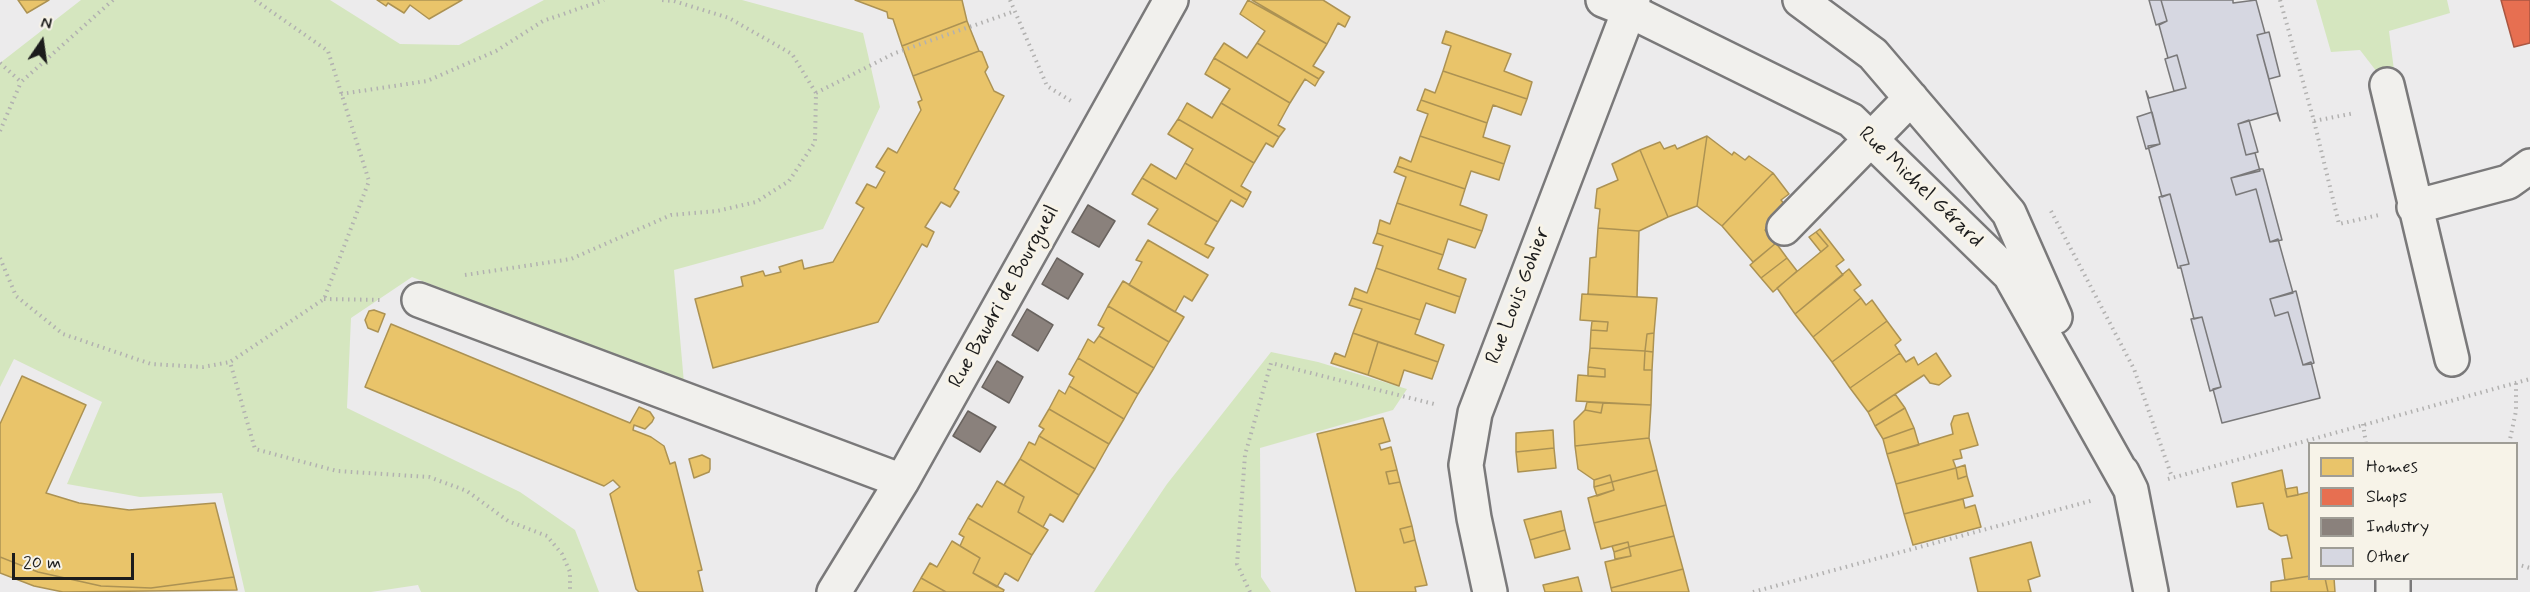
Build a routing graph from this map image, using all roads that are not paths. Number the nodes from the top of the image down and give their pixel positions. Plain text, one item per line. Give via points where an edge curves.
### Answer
1 (1171, 0) edge
2 (1800, 0) edge
3 (1621, 3) edge
4 (2387, 85) dead end
5 (1911, 98) junction
6 (1871, 139) junction
7 (2530, 165) edge
8 (2414, 207) junction
9 (1784, 228) dead end
10 (419, 300) road end
11 (2452, 359) dead end
12 (902, 482) junction
13 (2131, 490) junction
14 (834, 592) edge
15 (1490, 592) edge
16 (2151, 592) edge

1 - 12 street, Rue Baudri de Bourgueil
2 - 5 street, Rue Michel Gérard via 1873,54
3 - 6 street, Rue Michel Gérard via 1851,120
3 - 15 street, Rue Louis Gohier via 1475,413 1466,465
4 - 8 street
5 - 6 street
5 - 13 street, Rue Michel Gérard via 2009,213
6 - 9 street
6 - 13 street, Rue Michel Gérard via 2010,275
7 - 8 street via 2508,182
8 - 11 street
10 - 12 street
12 - 14 street, Rue Baudri de Bourgueil
13 - 16 street, Rue Michel Gérard

